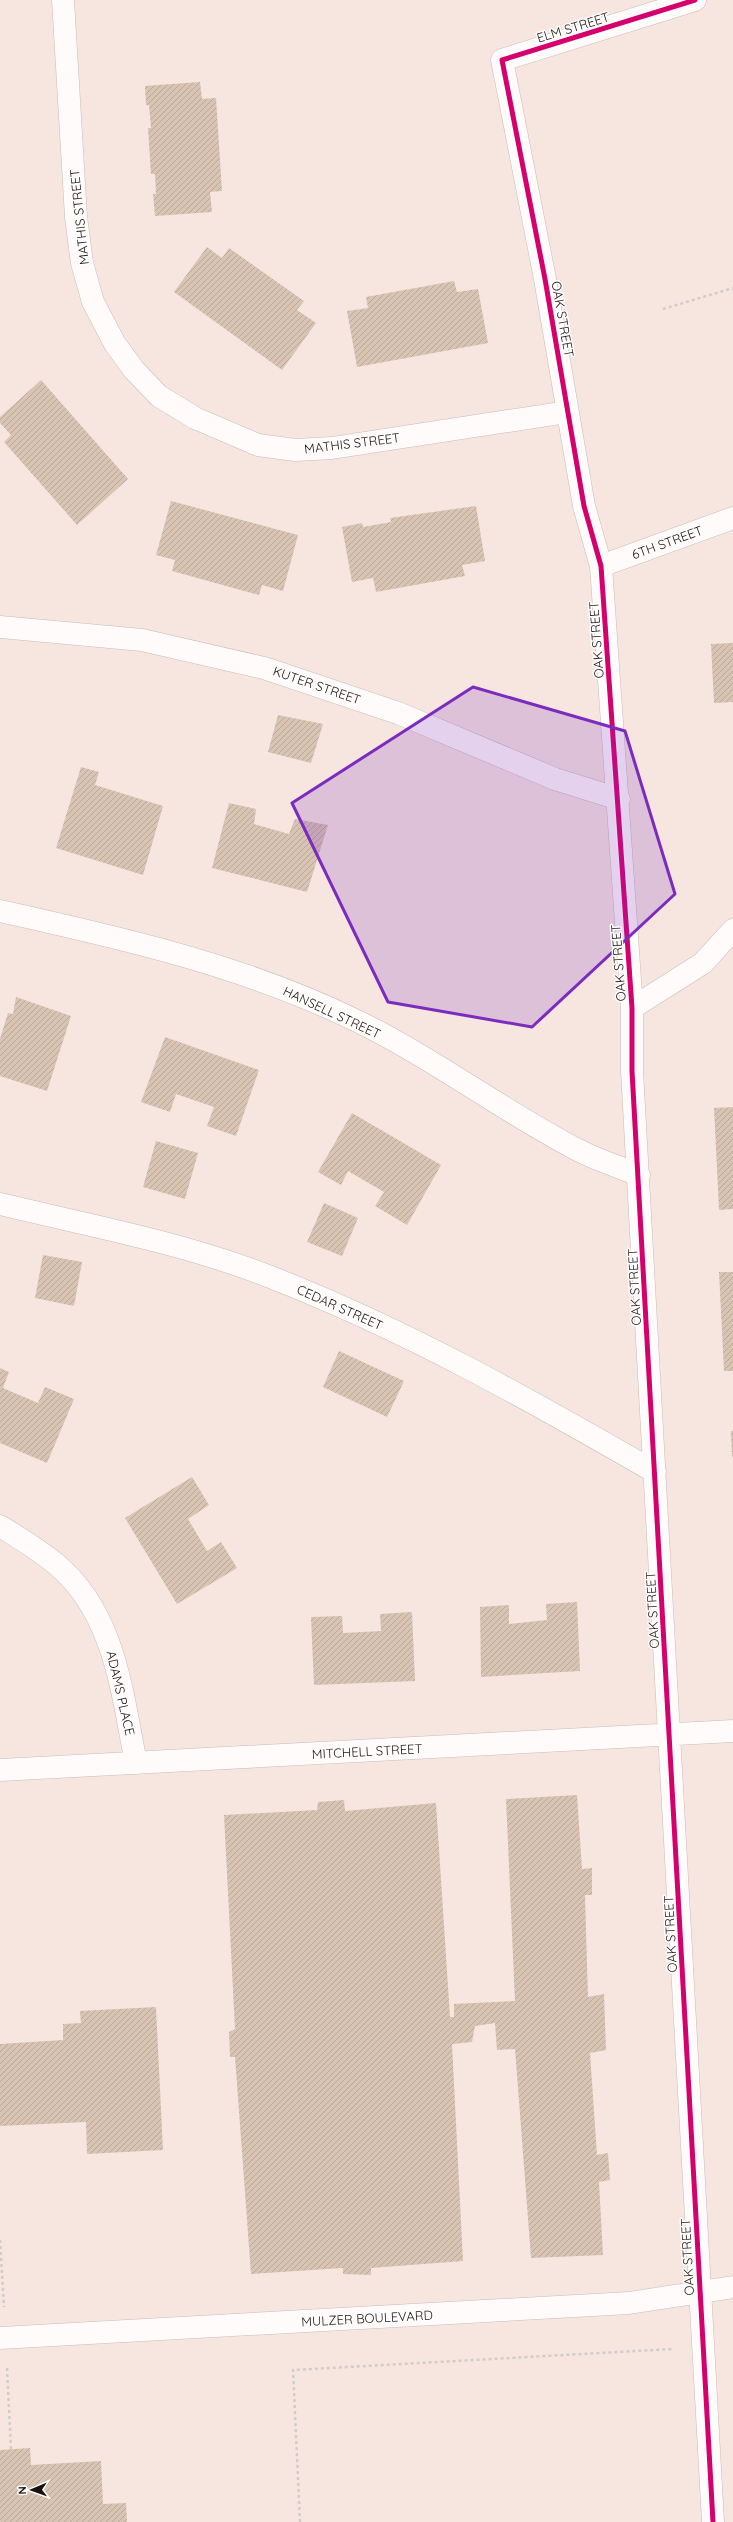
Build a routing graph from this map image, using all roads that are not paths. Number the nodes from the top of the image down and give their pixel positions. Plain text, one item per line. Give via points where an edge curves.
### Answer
1 (63, 0) edge
2 (695, 0) edge
3 (502, 60) joint
4 (568, 412) junction
5 (733, 518) edge
6 (601, 566) junction
7 (0, 627) edge
8 (619, 799) junction
9 (0, 911) edge
10 (733, 930) edge
11 (632, 1008) junction
12 (639, 1175) junction
13 (0, 1204) edge
14 (655, 1472) junction
15 (0, 1526) edge
16 (733, 1731) edge
17 (670, 1734) junction
18 (136, 1763) junction
19 (0, 1770) edge
20 (733, 2287) edge
21 (700, 2292) junction
22 (0, 2338) edge
23 (713, 2522) edge

1 - 4 street, MATHIS STREET via 76,217 82,263 93,302 115,344 134,370 159,396 195,418 258,445 295,450 332,448
2 - 3 street, ELM STREET
3 - 4 street, OAK STREET
4 - 6 street, OAK STREET via 584,506
5 - 6 street, 6TH STREET
6 - 8 street, OAK STREET
7 - 8 street, KUTER STREET via 142,640 264,668 398,713 555,779
8 - 11 street, OAK STREET
9 - 12 street, HANSELL STREET via 70,926 225,967 286,989 358,1021 449,1072 575,1149
10 - 11 street via 703,963
11 - 12 street, OAK STREET via 632,1071
12 - 14 street, OAK STREET
13 - 14 street, CEDAR STREET via 183,1248 272,1278 439,1351 524,1396
14 - 17 street, OAK STREET
15 - 18 street, ADAMS PLACE via 57,1564 91,1605 104,1628 117,1665
16 - 17 street, MITCHELL STREET
17 - 18 street, MITCHELL STREET
17 - 21 street, OAK STREET
18 - 19 street, MITCHELL STREET
20 - 21 street, MULZER BOULEVARD
21 - 22 street, MULZER BOULEVARD via 629,2303
21 - 23 street, OAK STREET

